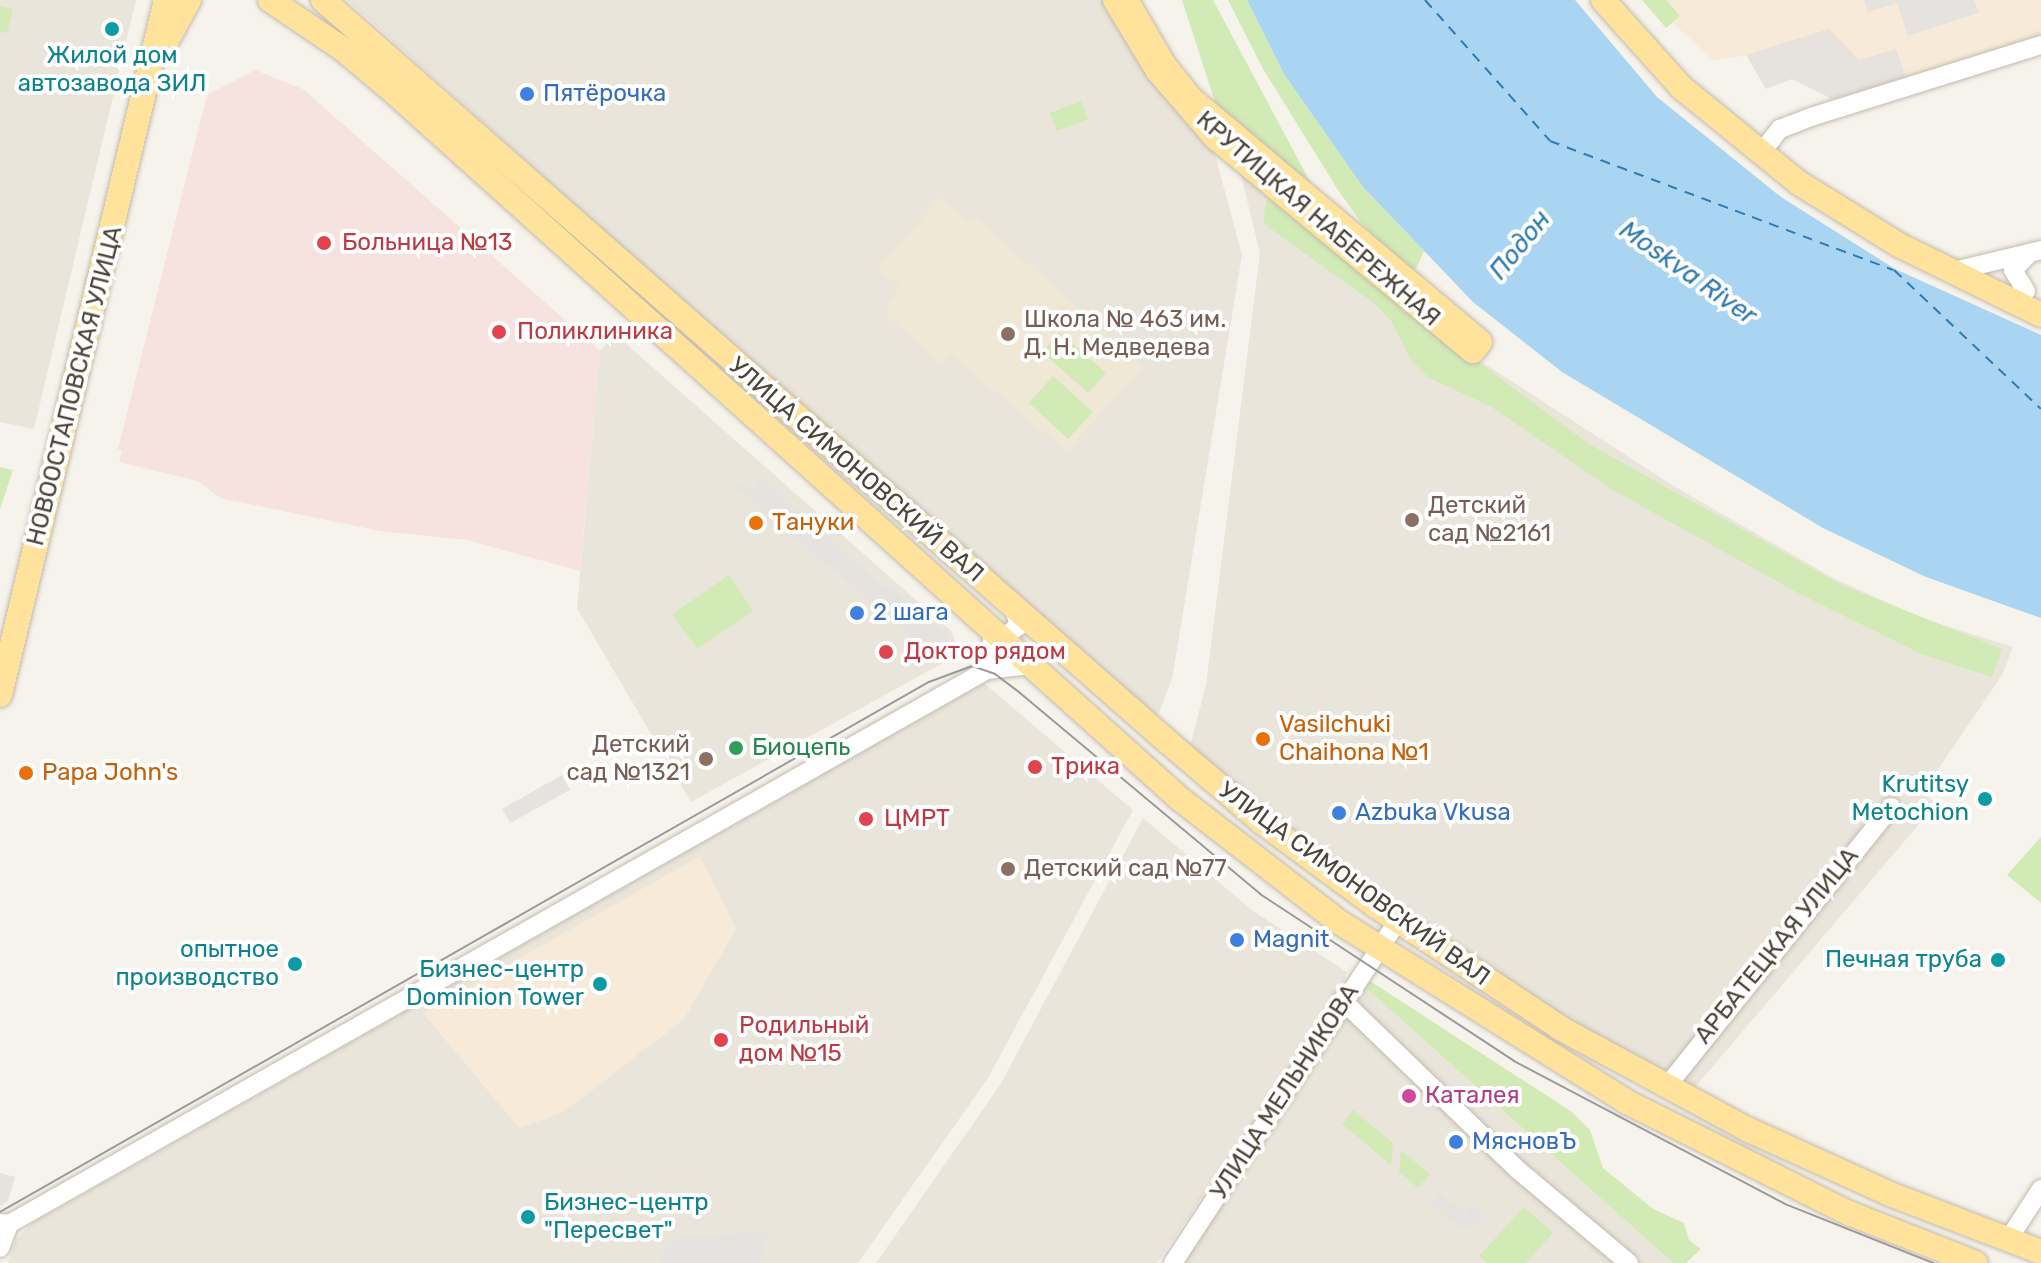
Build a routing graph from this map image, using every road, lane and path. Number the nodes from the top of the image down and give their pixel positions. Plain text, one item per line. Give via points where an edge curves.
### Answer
1 (166, 0) edge
2 (189, 0) edge
3 (270, 0) edge
4 (323, 0) edge
5 (1115, 0) edge
6 (1126, 0) edge
7 (1603, 0) edge
8 (1624, 0) edge
9 (292, 8) edge
10 (2041, 45) edge
11 (150, 77) junction
12 (1766, 146) junction
13 (2038, 251) edge
14 (1961, 269) junction
15 (2034, 294) edge
16 (2041, 315) edge
17 (872, 485) junction
18 (852, 507) junction
19 (1014, 609) junction
20 (994, 631) junction
21 (1029, 665) junction
22 (987, 670) junction
23 (0, 695) edge
24 (1891, 807) dead end
25 (1266, 825) junction
26 (1246, 851) junction
27 (1398, 921) junction
28 (1380, 950) junction
29 (1342, 1000) junction
30 (1667, 1086) junction
31 (1710, 1109) junction
32 (1695, 1138) junction
33 (1793, 1151) junction
34 (1780, 1181) junction
35 (2041, 1189) edge
36 (4, 1224) edge
37 (2008, 1240) junction
38 (0, 1248) edge
39 (2041, 1252) edge
40 (1173, 1263) edge
41 (1629, 1263) edge
42 (1975, 1263) edge

1 - 11 main road, НОВООСТАПОВСКАЯ УЛИЦА
2 - 11 main road, НОВООСТАПОВСКАЯ УЛИЦА
3 - 9 main road, УЛИЦА СИМОНОВСКИЙ ВАЛ
4 - 17 main road, УЛИЦА СИМОНОВСКИЙ ВАЛ
5 - 6 main road, КРУТИЦКАЯ НАБЕРЕЖНАЯ via 1158,71 1215,137 1477,347 1190,98
7 - 12 main road via 1682,88
8 - 12 main road
9 - 18 main road, УЛИЦА СИМОНОВСКИЙ ВАЛ via 395,93
10 - 12 street via 1811,117 1780,129
11 - 23 main road, НОВООСТАПОВСКАЯ УЛИЦА
12 - 14 main road
13 - 14 street
13 - 15 street via 2013,267 2014,279
14 - 15 main road
14 - 16 main road
17 - 18 street via 859,481 850,486 846,496
17 - 19 main road, УЛИЦА СИМОНОВСКИЙ ВАЛ
18 - 20 main road, УЛИЦА СИМОНОВСКИЙ ВАЛ
19 - 20 street via 1016,631 1005,636
19 - 25 main road, УЛИЦА СИМОНОВСКИЙ ВАЛ
20 - 21 main road, УЛИЦА СИМОНОВСКИЙ ВАЛ
20 - 22 street
21 - 22 street
21 - 26 main road, УЛИЦА СИМОНОВСКИЙ ВАЛ
22 - 36 street
24 - 30 street, АРБАТЕЦКАЯ УЛИЦА
25 - 26 street via 1273,840 1268,850
25 - 27 main road, УЛИЦА СИМОНОВСКИЙ ВАЛ
26 - 28 main road, УЛИЦА СИМОНОВСКИЙ ВАЛ
27 - 28 street, УЛИЦА МЕЛЬНИКОВА
27 - 30 main road, УЛИЦА СИМОНОВСКИЙ ВАЛ via 1560,1028
28 - 29 street, УЛИЦА МЕЛЬНИКОВА
28 - 32 main road, УЛИЦА СИМОНОВСКИЙ ВАЛ via 1544,1055
29 - 40 street, УЛИЦА МЕЛЬНИКОВА
29 - 41 street via 1518,1170
30 - 31 main road, УЛИЦА СИМОНОВСКИЙ ВАЛ
31 - 32 street via 1719,1120 1717,1131 1709,1140
31 - 33 main road, УЛИЦА СИМОНОВСКИЙ ВАЛ
32 - 34 main road, УЛИЦА СИМОНОВСКИЙ ВАЛ
33 - 34 street via 1778,1150 1768,1158 1769,1170
33 - 37 main road, УЛИЦА СИМОНОВСКИЙ ВАЛ
34 - 42 main road, УЛИЦА СИМОНОВСКИЙ ВАЛ
35 - 37 street
36 - 38 street
37 - 39 main road, УЛИЦА СИМОНОВСКИЙ ВАЛ

